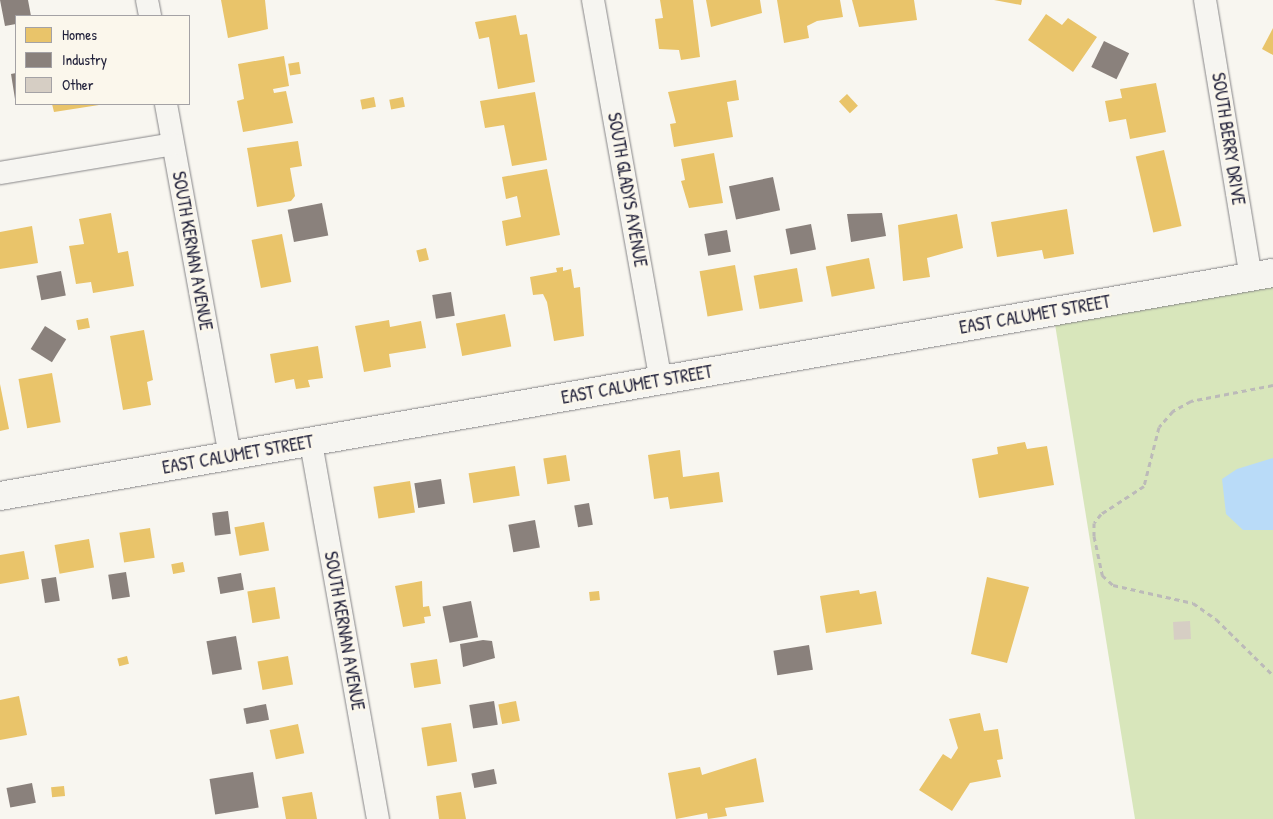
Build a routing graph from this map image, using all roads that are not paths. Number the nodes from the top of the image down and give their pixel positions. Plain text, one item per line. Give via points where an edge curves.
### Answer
1 (147, 0) edge
2 (592, 0) edge
3 (1205, 0) edge
4 (150, 15) edge
5 (166, 105) edge
6 (173, 144) junction
7 (0, 173) edge
8 (1262, 275) edge
9 (661, 381) junction
10 (311, 443) junction
11 (230, 456) junction
12 (0, 496) edge
13 (378, 819) edge

1 - 4 street
2 - 9 street, SOUTH GLADYS AVENUE
3 - 8 street, SOUTH BERRY DRIVE
5 - 6 street, SOUTH KERNAN AVENUE
6 - 7 street
6 - 11 street, SOUTH KERNAN AVENUE
8 - 9 main road, EAST CALUMET STREET
9 - 10 main road, EAST CALUMET STREET
10 - 11 main road, EAST CALUMET STREET
10 - 13 street, SOUTH KERNAN AVENUE
11 - 12 main road, EAST CALUMET STREET

